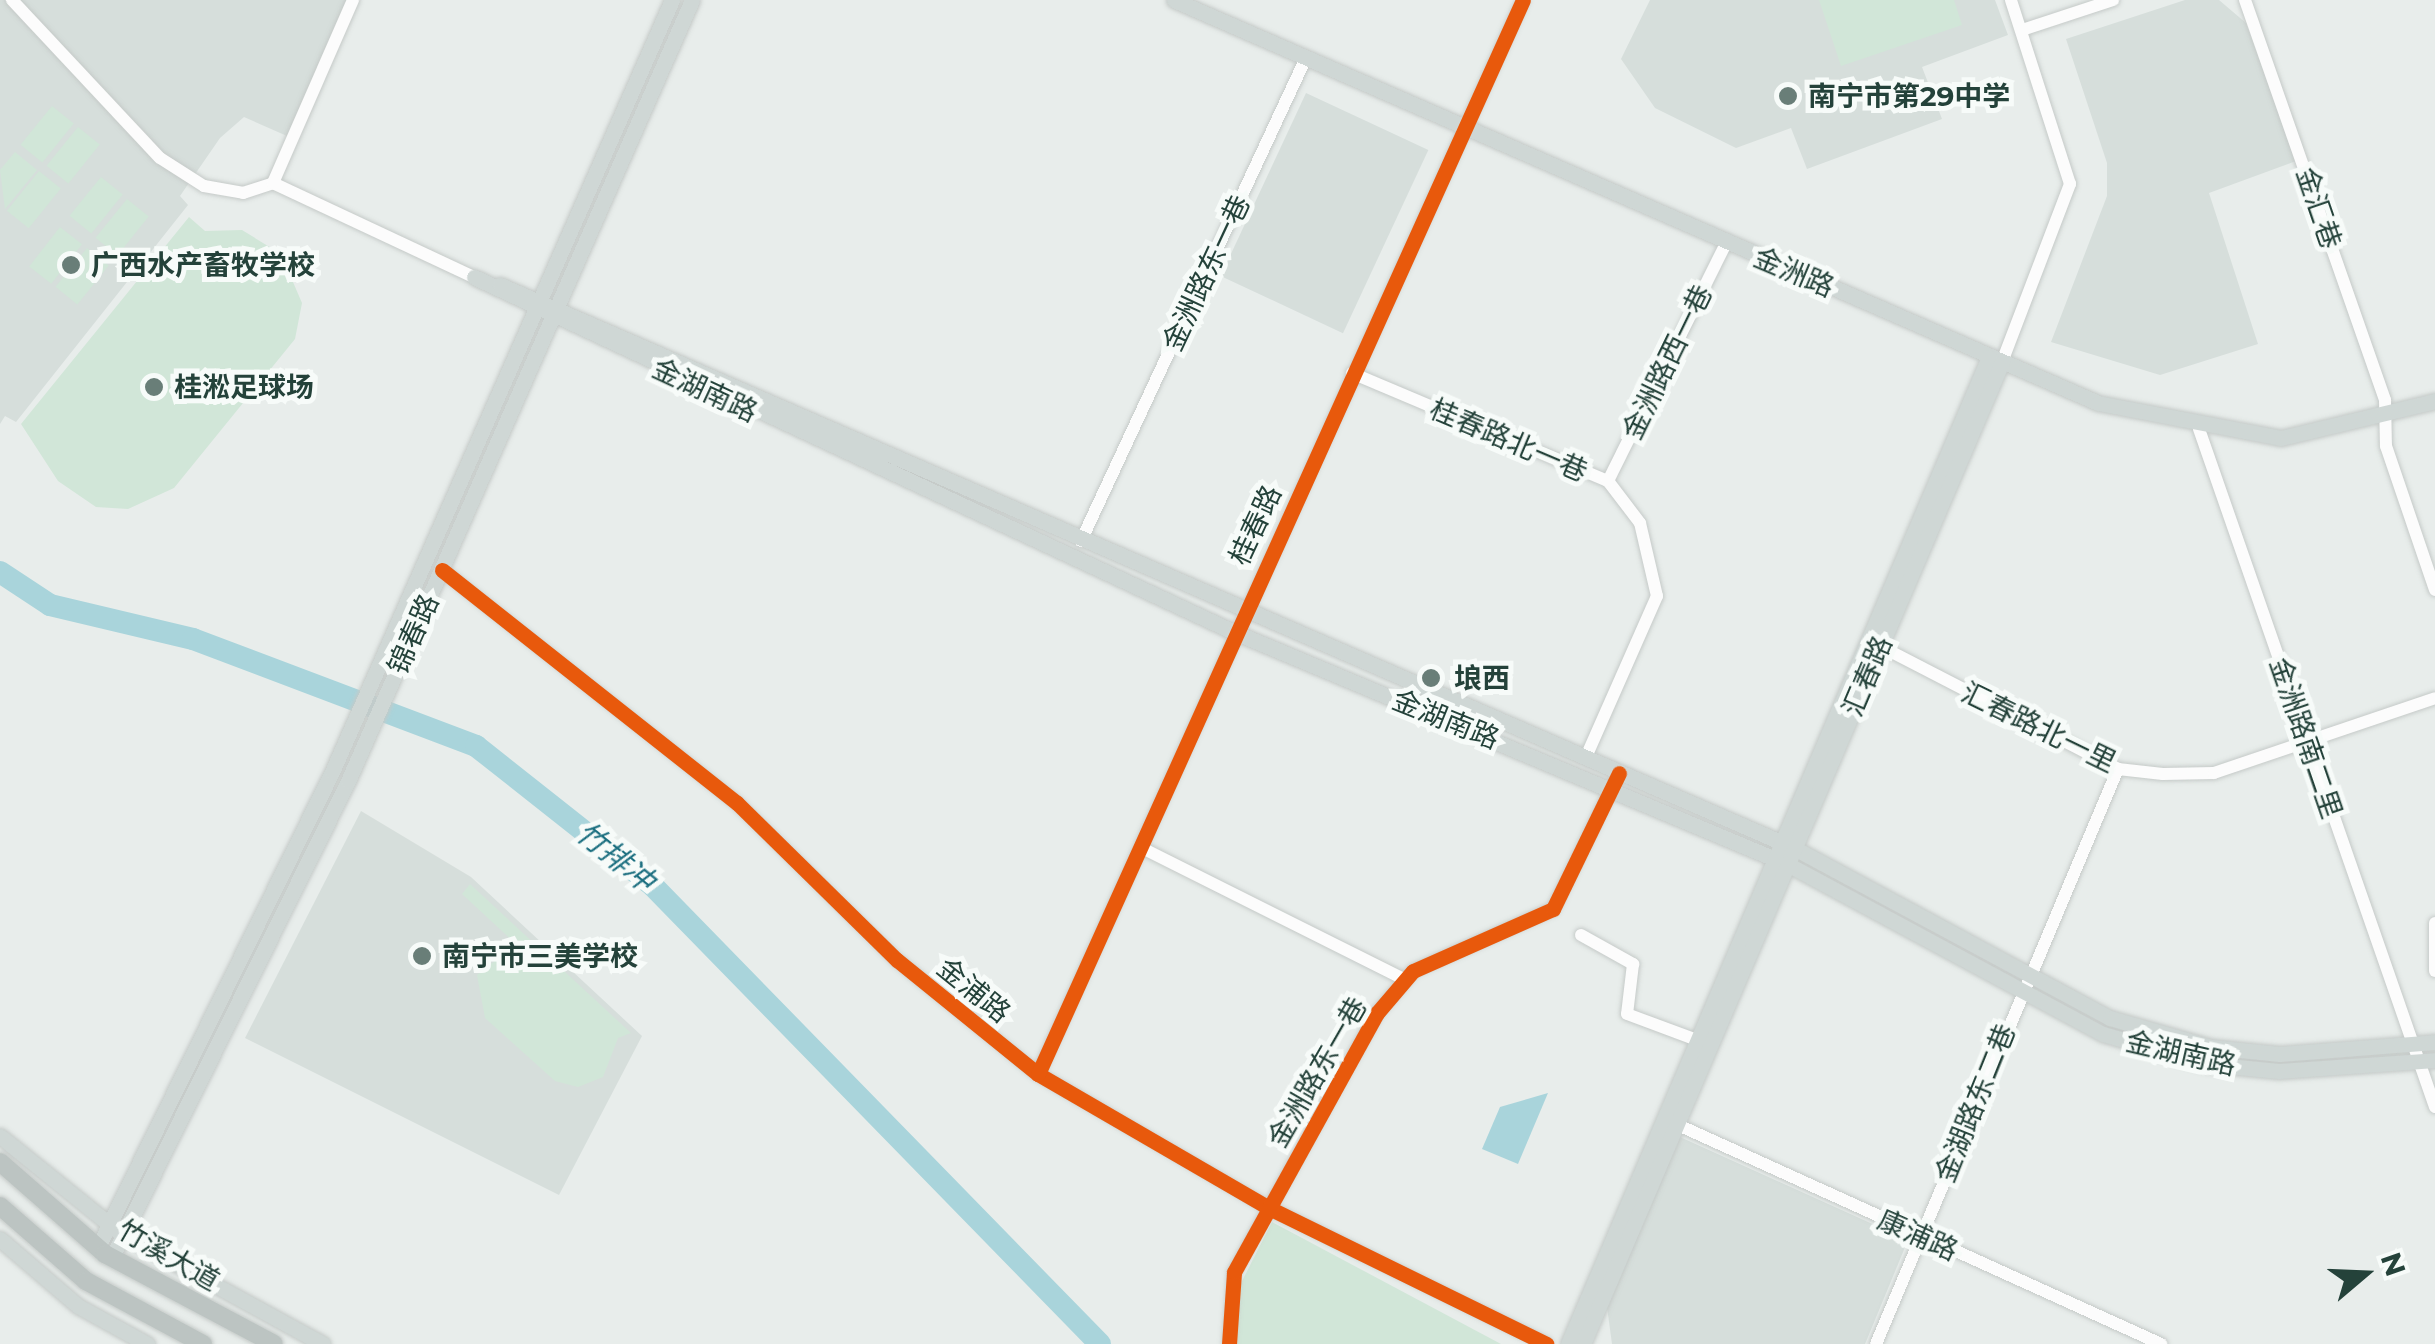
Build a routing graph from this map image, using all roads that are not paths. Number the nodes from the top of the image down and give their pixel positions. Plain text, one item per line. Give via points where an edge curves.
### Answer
1 (12, 0) edge
2 (353, 0) edge
3 (672, 0) edge
4 (692, 0) edge
5 (1175, 0) edge
6 (1523, 0) edge
7 (2011, 0) edge
8 (2113, 0) edge
9 (2245, 0) edge
10 (2022, 30) junction
11 (1305, 60) junction
12 (1462, 132) junction
13 (273, 183) junction
14 (1726, 243) junction
15 (474, 277) joint
16 (538, 304) junction
17 (558, 304) junction
18 (552, 320) junction
19 (1995, 360) junction
20 (1352, 373) junction
21 (2435, 401) edge
22 (2385, 419) junction
23 (2199, 429) junction
24 (1608, 481) junction
25 (1081, 540) junction
26 (442, 570) junction
27 (2435, 590) edge
28 (1242, 613) junction
29 (1234, 632) junction
30 (1880, 646) junction
31 (2435, 698) edge
32 (2306, 743) junction
33 (1586, 757) junction
34 (2118, 770) junction
35 (1620, 773) junction
36 (1612, 789) junction
37 (1788, 846) junction
38 (1142, 848) junction
39 (1780, 862) junction
40 (2435, 923) edge
41 (1580, 935) dead end
42 (2435, 971) edge
43 (2030, 973) junction
44 (1404, 979) junction
45 (2021, 989) junction
46 (1697, 1040) junction
47 (2435, 1042) edge
48 (2417, 1046) junction
49 (2428, 1062) edge
50 (1038, 1074) junction
51 (2435, 1108) edge
52 (1676, 1124) junction
53 (0, 1136) edge
54 (0, 1162) edge
55 (0, 1206) edge
56 (1269, 1208) junction
57 (115, 1229) junction
58 (1920, 1236) junction
59 (0, 1238) edge
60 (105, 1252) junction
61 (148, 1344) edge
62 (203, 1344) edge
63 (274, 1344) edge
64 (323, 1344) edge
65 (1229, 1344) edge
66 (1547, 1344) edge
67 (1568, 1344) edge
68 (1583, 1344) edge
69 (1876, 1344) edge
70 (2161, 1344) edge

1 - 13 street via 160,158 204,186 243,193
2 - 13 street
3 - 16 main road, 锦春路
4 - 17 main road, 锦春路
5 - 11 main road, 金洲路
6 - 12 street, 桂春路
7 - 10 street, 汇春路
8 - 10 street
9 - 22 street, 金汇巷
10 - 19 street, 汇春路 via 2070,184
11 - 12 main road, 金洲路
11 - 25 street, 金洲路东一巷
12 - 14 main road, 金洲路
12 - 20 street, 桂春路
13 - 15 street, 金湖南路
14 - 19 main road, 金洲路
14 - 24 street, 金洲路西一巷
15 - 16 main road, 金湖南路
16 - 17 main road, 金湖南路
16 - 18 main road, 金湖南路
16 - 57 main road, 锦春路 via 332,772
17 - 18 main road, 锦春路
17 - 25 main road, 金湖南路
18 - 26 main road, 锦春路
18 - 29 main road, 金湖南路
19 - 23 main road, 金洲路 via 2098,403
19 - 30 main road, 汇春路
19 - 37 main road, 汇春路
20 - 24 street, 桂春路北一巷
20 - 28 street, 桂春路
21 - 22 main road, 金洲路
22 - 23 main road, 金洲路 via 2281,438
22 - 27 street, 金汇巷
23 - 32 street, 金洲路南二里
24 - 33 street, 桂春路北一巷 via 1640,523 1657,596
25 - 28 main road, 金湖南路
26 - 50 street, 金浦路 via 737,802 898,960
26 - 57 main road, 锦春路 via 348,781
28 - 29 street, 桂春路
28 - 33 main road, 金湖南路
29 - 36 main road, 金湖南路
29 - 38 street, 桂春路
30 - 34 street, 汇春路北一里
30 - 37 main road, 汇春路
31 - 32 street, 汇春路北一里
32 - 34 street, 汇春路北一里 via 2214,773
32 - 48 street, 金洲路南二里
33 - 35 main road, 金湖南路
34 - 43 street, 金湖路东二巷
35 - 36 street
35 - 37 main road, 金湖南路
36 - 39 main road, 金湖南路
36 - 44 street via 1553,909
37 - 39 main road, 汇春路
37 - 43 main road, 金湖南路
38 - 44 street
38 - 50 street, 桂春路
39 - 45 main road, 金湖南路
39 - 46 main road, 汇春路
39 - 52 main road, 汇春路
40 - 42 street
41 - 46 street via 1633,964 1627,1014
43 - 45 street, 金湖路东二巷
43 - 48 main road, 金湖南路 via 2110,1018 2211,1047 2353,1055
44 - 56 street, 金洲路东一巷
45 - 49 main road, 金湖南路 via 2103,1034 2208,1064 2354,1072
45 - 58 street, 金湖路东二巷
46 - 67 main road, 汇春路
47 - 48 main road, 金湖南路
48 - 49 street, 金洲路南二里
49 - 51 street, 金洲路南二里
50 - 56 street, 金浦路
52 - 58 street, 康浦路
52 - 68 main road, 汇春路
53 - 57 main road
54 - 60 highway, 竹溪大道
55 - 62 highway via 86,1281
56 - 65 street, 金洲路东一巷 via 1234,1272
56 - 66 street, 金浦路
57 - 60 main road, 锦春路
57 - 64 main road
58 - 69 street, 金湖路东二巷
58 - 70 street, 康浦路
59 - 61 main road via 78,1306
60 - 63 highway, 竹溪大道

